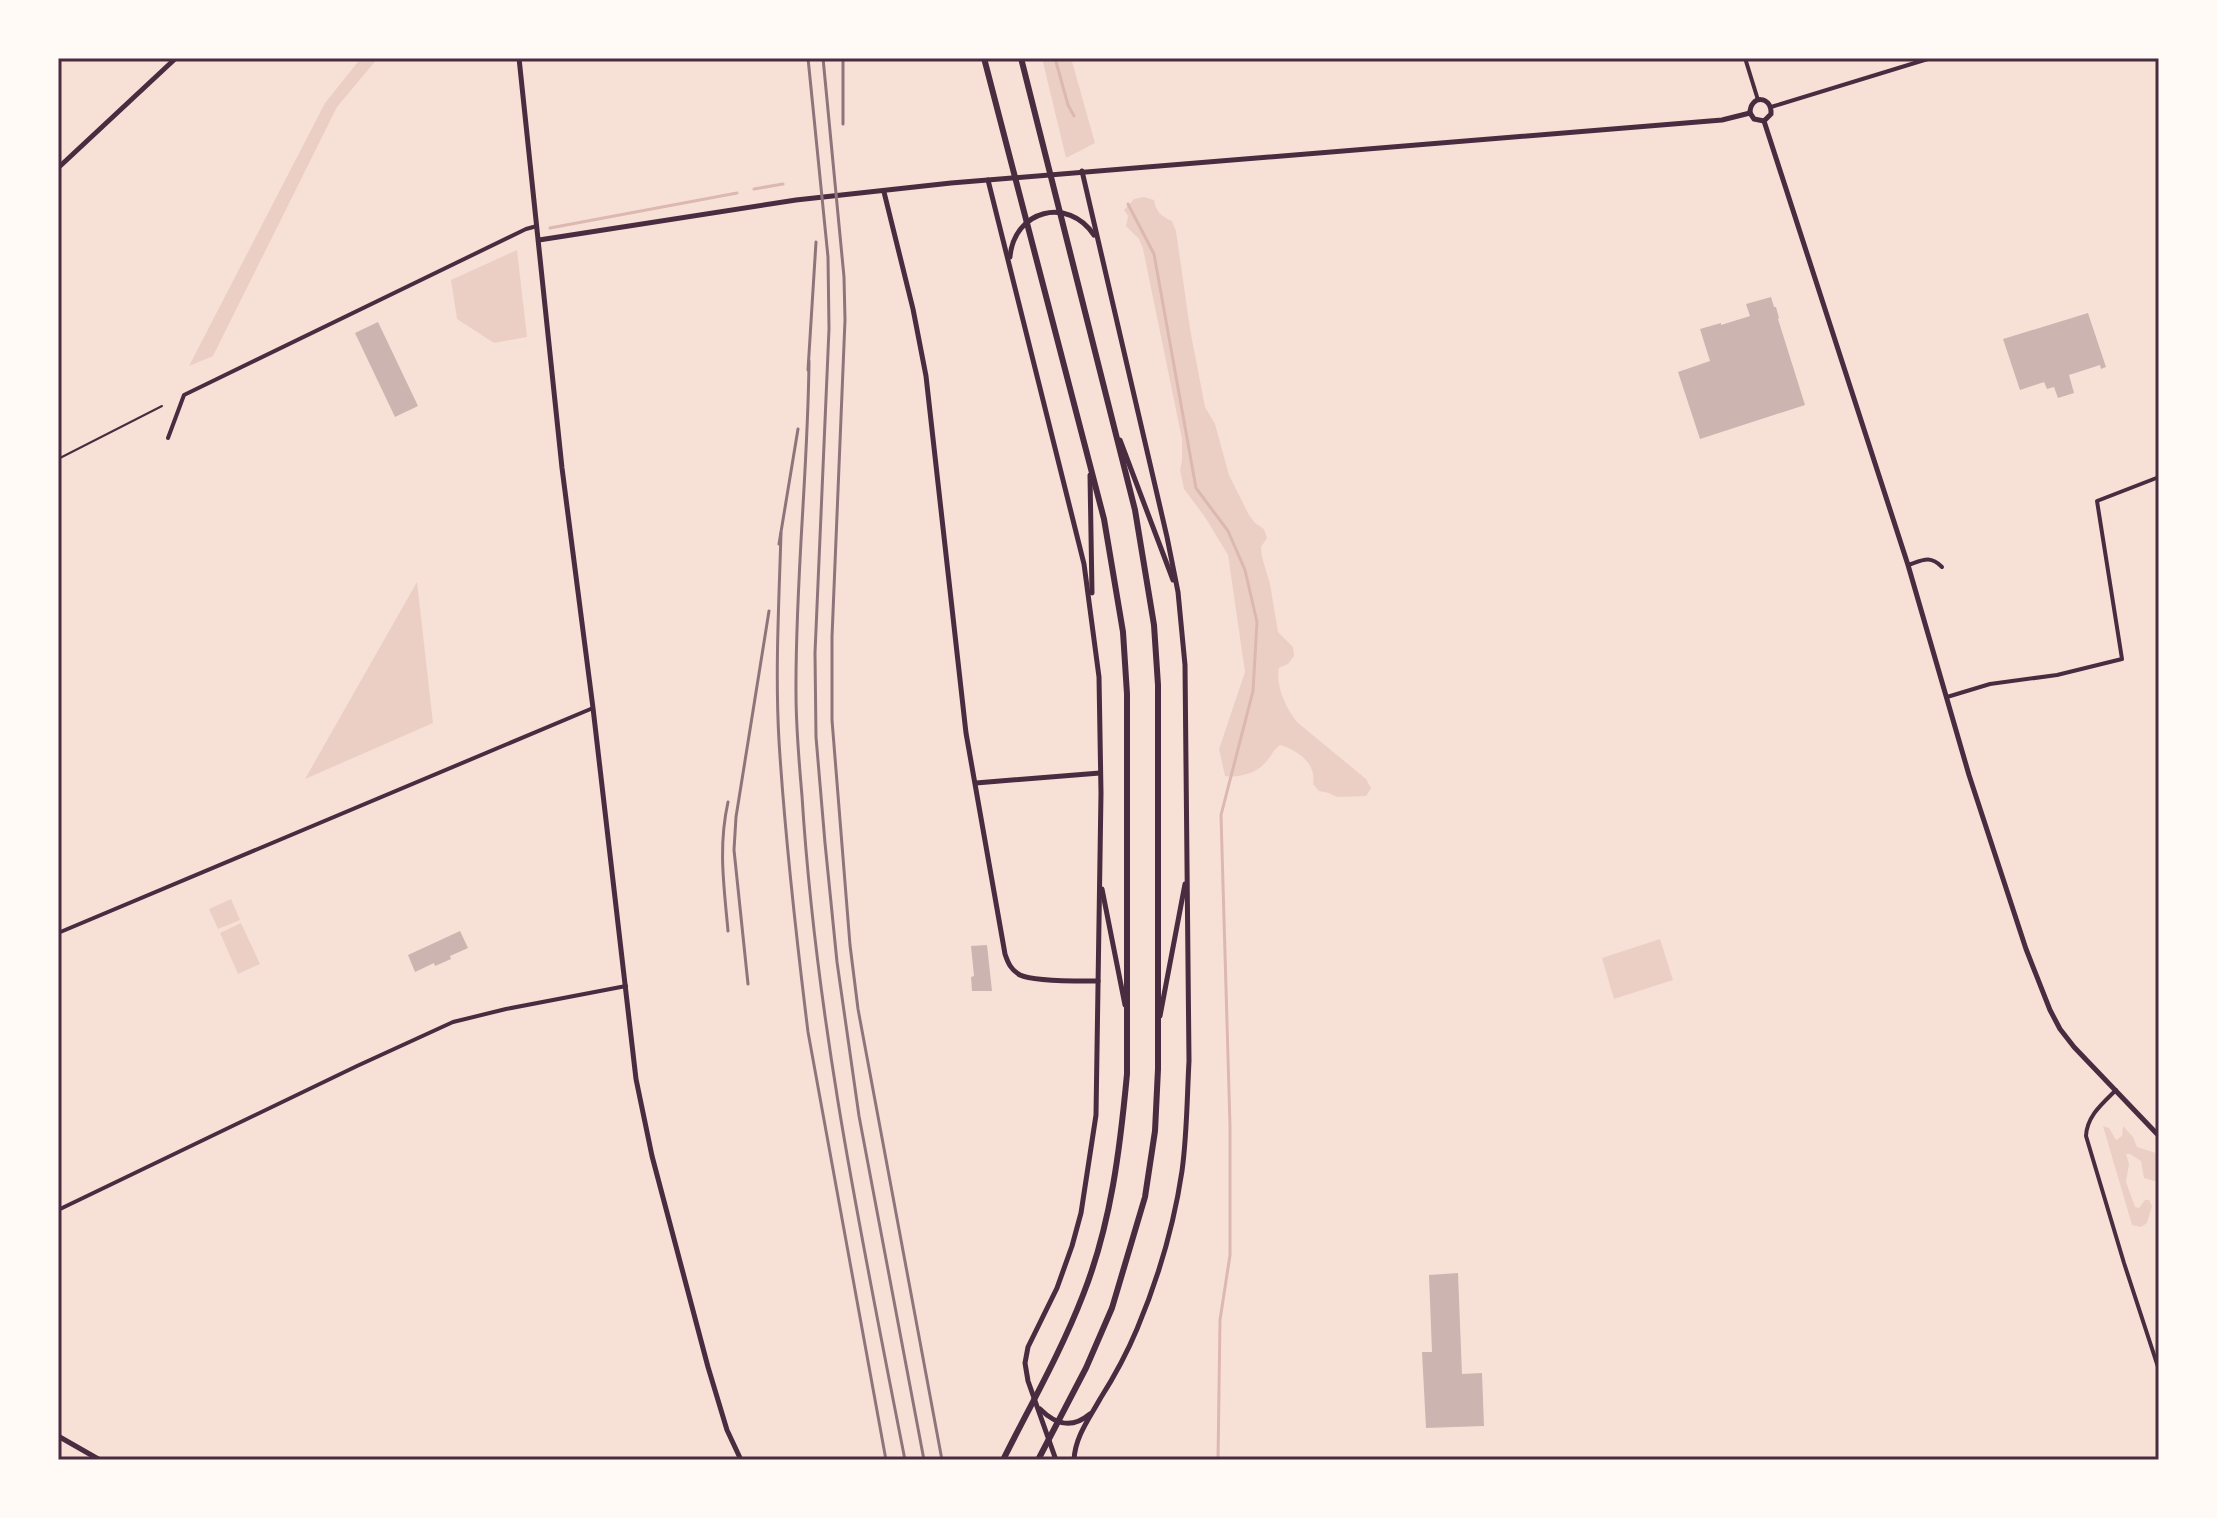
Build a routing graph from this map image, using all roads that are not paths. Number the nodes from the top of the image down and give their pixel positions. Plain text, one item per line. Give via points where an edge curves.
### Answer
1 (176, 58) edge
2 (519, 58) edge
3 (984, 58) edge
4 (1021, 58) edge
5 (1745, 58) edge
6 (1931, 58) edge
7 (1758, 100) junction
8 (1771, 107) junction
9 (1750, 113) junction
10 (1764, 121) junction
11 (58, 168) edge
12 (1082, 171) junction
13 (988, 180) junction
14 (884, 192) junction
15 (537, 226) junction
16 (539, 240) junction
17 (1099, 247) junction
18 (1011, 269) junction
19 (162, 406) dead end
20 (1110, 414) junction
21 (168, 438) dead end
22 (58, 459) edge
23 (1090, 466) junction
24 (2159, 477) edge
25 (1908, 565) junction
26 (1942, 567) dead end
27 (1178, 592) junction
28 (1092, 609) junction
29 (1947, 697) junction
30 (593, 708) junction
31 (1100, 773) junction
32 (976, 783) junction
33 (1187, 872) junction
34 (1099, 876) junction
35 (58, 933) edge
36 (1098, 981) junction
37 (626, 986) junction
38 (1127, 1015) junction
39 (1158, 1028) junction
40 (2116, 1090) junction
41 (2159, 1136) edge
42 (58, 1210) edge
43 (2159, 1370) edge
44 (1037, 1405) junction
45 (1094, 1409) junction
46 (58, 1436) edge
47 (100, 1460) edge
48 (741, 1460) edge
49 (1003, 1460) edge
50 (1038, 1460) edge
51 (1056, 1460) edge
52 (1074, 1460) edge

1 - 11 street
2 - 15 street
3 - 23 main road
4 - 20 main road
5 - 7 street
6 - 8 street
7 - 8 street
7 - 9 street
8 - 10 street
9 - 10 street
9 - 12 street via 1722,120
10 - 25 street
12 - 13 street
12 - 17 street
13 - 14 street
13 - 18 street
14 - 16 street via 796,200
14 - 32 street via 926,376
15 - 16 street
15 - 21 street via 184,395
16 - 30 street
17 - 18 street via 1088,226 1075,217 1044,214 1014,238
17 - 27 street
18 - 28 street
19 - 22 lane
20 - 27 street
20 - 39 main road via 1135,510 1154,625
23 - 28 street
23 - 38 main road via 1123,632
24 - 29 street via 2097,501 2122,659
25 - 26 street via 1927,558
25 - 29 street
27 - 33 street via 1185,665
28 - 31 street
29 - 40 street via 2050,1010 2074,1047
30 - 35 street
30 - 37 street
31 - 32 street
31 - 34 street
32 - 36 street via 1008,965 1022,976
33 - 39 street
33 - 45 street via 1189,1061 1182,1171 1151,1292
34 - 36 street
34 - 38 street
36 - 44 street via 1091,1160 1072,1246 1028,1347 1025,1363
37 - 42 street via 453,1022
37 - 48 street via 636,1079 652,1156 708,1367
38 - 49 main road via 1122,1133 1102,1236 1084,1294
39 - 50 main road via 1155,1131 1132,1246 1086,1368
40 - 41 street
40 - 43 street via 2093,1114 2086,1136
44 - 45 street via 1063,1424 1079,1421
44 - 51 street
45 - 52 street via 1074,1448
46 - 47 street

